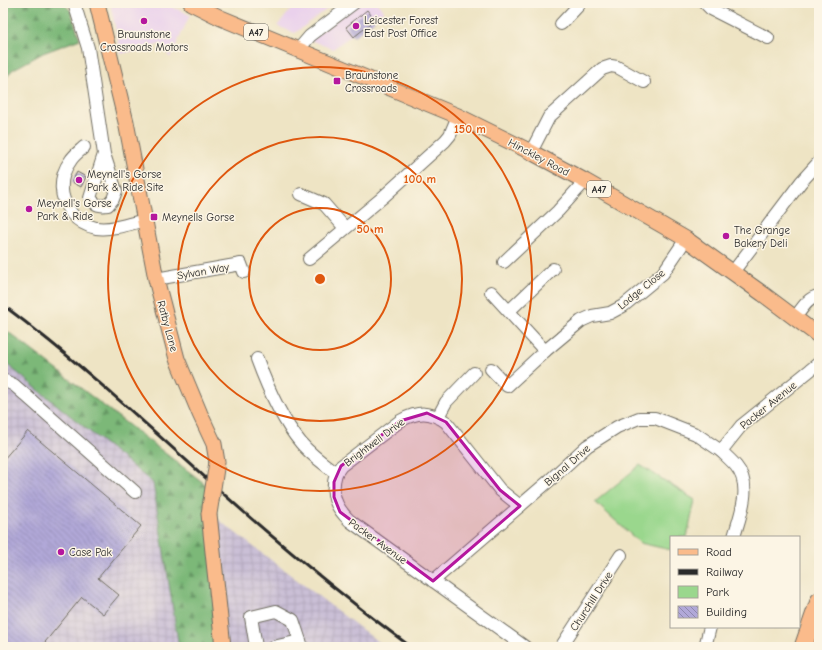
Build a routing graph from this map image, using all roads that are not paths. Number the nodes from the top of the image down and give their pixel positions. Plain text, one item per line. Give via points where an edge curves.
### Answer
1 (74, 3) edge
2 (87, 3) edge
3 (97, 3) edge
4 (191, 3) edge
5 (354, 3) edge
6 (576, 3) edge
7 (705, 3) edge
8 (561, 24) dead end
9 (768, 38) dead end
10 (106, 40) junction
11 (298, 50) junction
12 (644, 82) dead end
13 (458, 116) junction
14 (84, 147) dead end
15 (531, 152) junction
16 (104, 154) dead end
17 (819, 162) edge
18 (585, 181) junction
19 (301, 194) dead end
20 (145, 220) junction
21 (345, 228) junction
22 (686, 239) junction
23 (308, 259) dead end
24 (504, 262) dead end
25 (553, 269) dead end
26 (244, 272) dead end
27 (733, 272) junction
28 (156, 279) junction
29 (491, 292) dead end
30 (819, 296) edge
31 (509, 311) junction
32 (795, 318) junction
33 (819, 336) edge
34 (546, 351) junction
35 (257, 359) dead end
36 (819, 363) edge
37 (491, 368) dead end
38 (474, 373) dead end
39 (3, 380) edge
40 (438, 416) junction
41 (720, 451) junction
42 (336, 473) junction
43 (135, 492) dead end
44 (520, 506) junction
45 (734, 536) edge
46 (621, 556) dead end
47 (434, 581) junction
48 (819, 601) edge
49 (710, 628) edge
50 (301, 644) edge
51 (223, 647) edge
52 (256, 647) edge
53 (273, 647) edge
54 (525, 647) edge
55 (561, 647) edge
56 (705, 647) edge
57 (803, 647) edge

1 - 16 street via 88,48
2 - 10 main road
3 - 10 main road, Ratby Lane
4 - 11 main road, Hinckley Road / A47
5 - 11 street via 310,36
6 - 8 street via 578,6
7 - 9 street via 711,9
10 - 20 main road, Ratby Lane via 126,122
11 - 13 main road, Hinckley Road / A47
12 - 15 street via 617,67 602,69 549,117
13 - 15 main road, Hinckley Road / A47
13 - 21 street via 445,141
14 - 20 street via 71,160 63,176 64,202 74,217 84,224 98,228 122,226
15 - 18 main road, Hinckley Road / A47
17 - 27 street
18 - 22 main road, Hinckley Road / A47
18 - 24 street via 558,211
19 - 21 street via 324,204
20 - 28 main road, Ratby Lane
21 - 23 street
22 - 27 main road, Hinckley Road / A47
22 - 34 street, Lodge Close via 663,273 623,306 610,313 581,321
25 - 31 street
26 - 28 street, Sylvan Way via 241,264
27 - 32 main road, Hinckley Road / A47
28 - 51 main road, Ratby Lane, bridge via 177,360 214,444 217,462 209,514
29 - 31 street
30 - 32 street via 808,301
31 - 34 street
32 - 33 main road, Hinckley Road / A47
34 - 37 street, Lodge Close via 507,386
35 - 42 street via 267,385 289,426 318,459
36 - 41 street, Packer Avenue via 741,426
38 - 40 street via 446,402
39 - 43 street via 14,385
40 - 42 street, Brightwell Drive via 427,413 408,416 341,466
40 - 44 street via 446,422 500,490
41 - 44 street, Bignal Drive via 696,434 674,424 655,418 639,418 617,427 587,446
41 - 45 street via 737,467 744,484 745,500
42 - 47 street, Packer Avenue via 334,497 340,512
44 - 47 street, Bignal Drive
46 - 55 street, Churchill Drive
47 - 54 street, Packer Avenue
48 - 57 highway
49 - 56 street
50 - 52 street via 293,620 276,612 251,617
50 - 53 street

